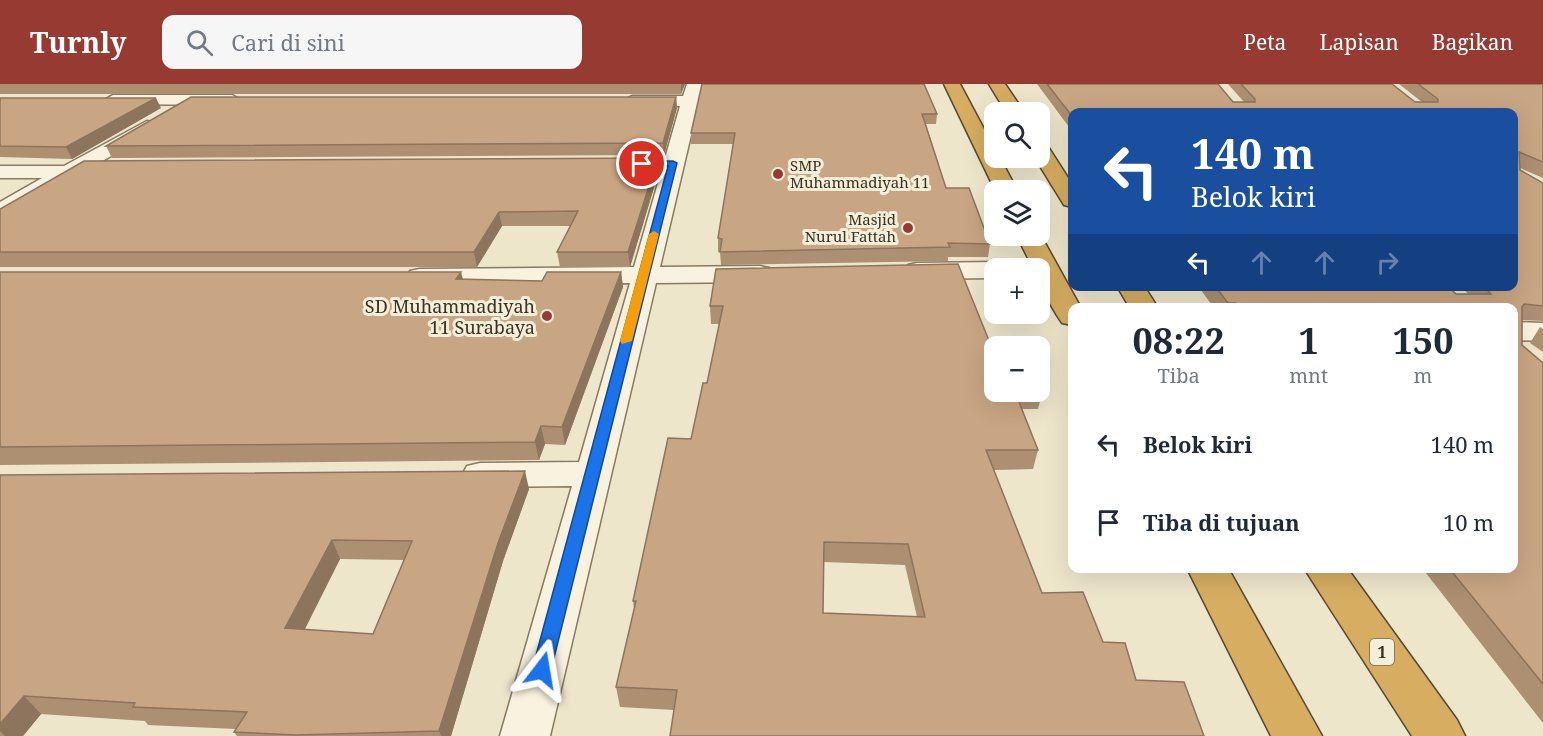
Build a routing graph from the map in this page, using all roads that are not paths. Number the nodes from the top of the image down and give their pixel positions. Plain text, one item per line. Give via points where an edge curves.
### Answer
1 (220, 84) edge
2 (952, 84) edge
3 (997, 84) edge
4 (693, 92) edge
5 (91, 100) edge
6 (194, 100) junction
7 (253, 100) edge
8 (620, 101) edge
9 (1009, 102) edge
10 (1050, 165) edge
11 (122, 166) edge
12 (74, 169) junction
13 (0, 172) edge
14 (1001, 180) edge
15 (1068, 194) edge
16 (0, 211) edge
17 (984, 270) edge
18 (889, 272) edge
19 (783, 274) edge
20 (393, 277) edge
21 (643, 277) junction
22 (1050, 281) edge
23 (1068, 310) edge
24 (1518, 331) edge
25 (1543, 332) edge
26 (592, 474) junction
27 (449, 476) edge
28 (1210, 573) edge
29 (1327, 573) edge
30 (525, 736) edge
31 (1297, 736) edge
32 (1440, 736) edge

1 - 6 street
2 - 14 highway
3 - 9 highway
4 - 8 street
4 - 21 street via 663,163
5 - 6 street
6 - 7 street
6 - 12 street
10 - 15 highway
11 - 12 street
12 - 13 street
12 - 16 street
17 - 18 street
19 - 21 street
20 - 21 street
21 - 26 street
22 - 23 highway
24 - 25 street
26 - 27 street
26 - 30 street
28 - 31 highway
29 - 32 highway, 1

